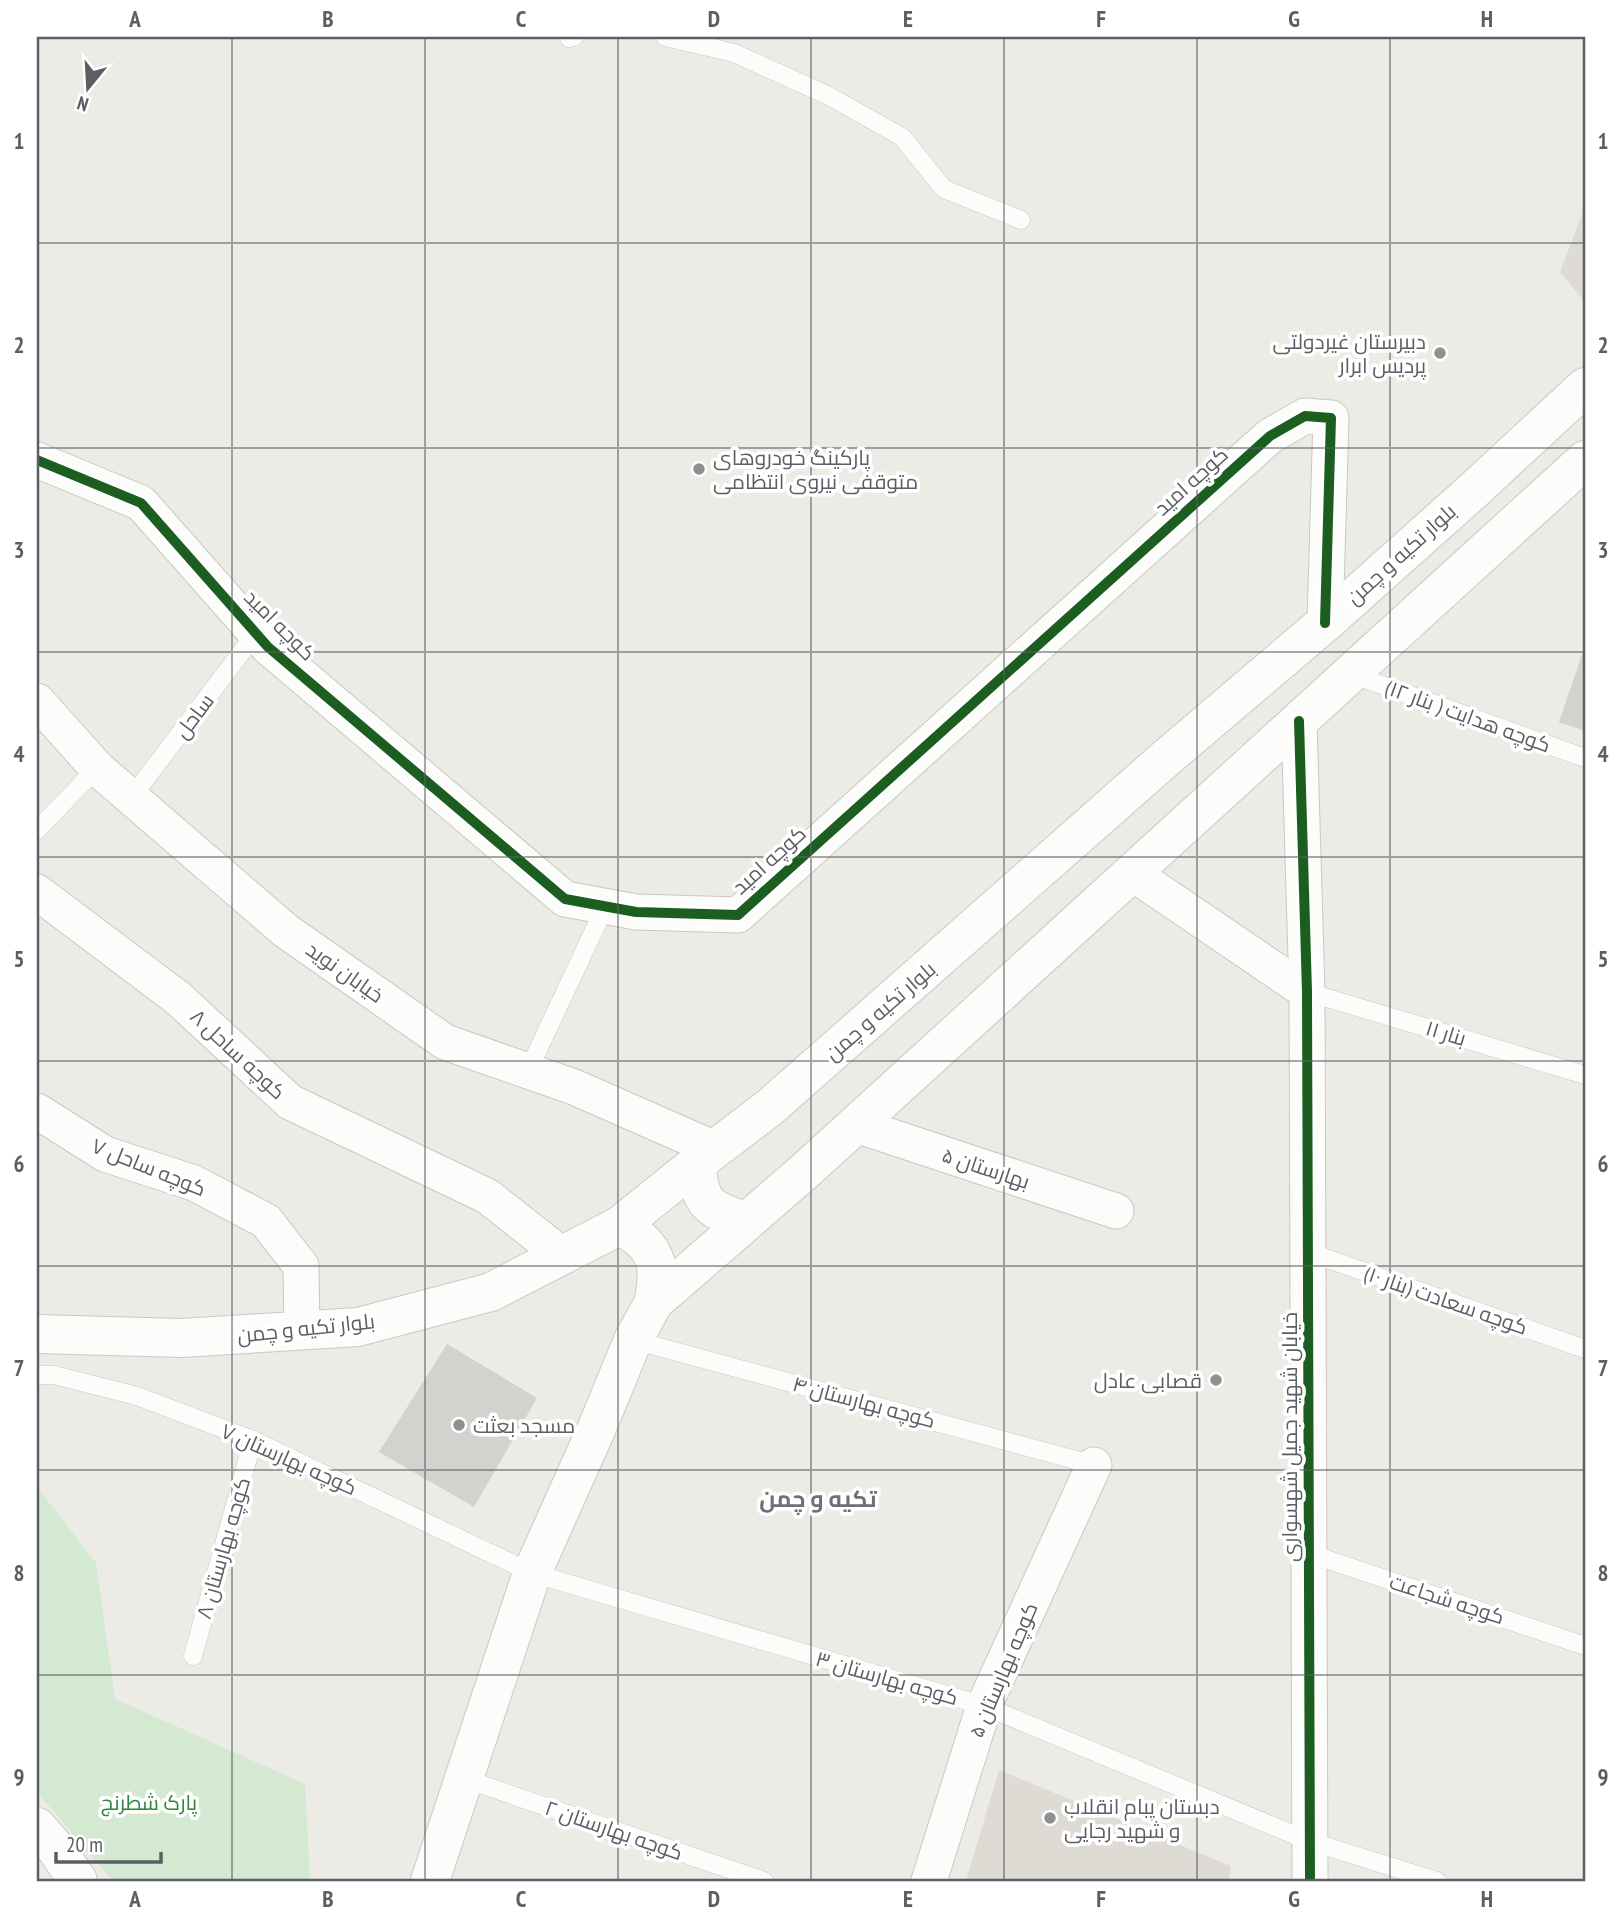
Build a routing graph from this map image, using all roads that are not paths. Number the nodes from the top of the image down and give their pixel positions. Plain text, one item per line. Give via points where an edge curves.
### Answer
1 (665, 37) edge
2 (1021, 220) dead end
3 (1585, 387) edge
4 (37, 460) edge
5 (1585, 460) edge
6 (1325, 623) junction
7 (256, 634) junction
8 (1351, 674) junction
9 (37, 701) edge
10 (1299, 721) junction
11 (1585, 758) edge
12 (97, 768) junction
13 (131, 798) junction
14 (37, 830) edge
15 (1132, 873) junction
16 (37, 892) edge
17 (605, 906) junction
18 (1307, 992) junction
19 (528, 1071) junction
20 (1585, 1075) edge
21 (37, 1111) edge
22 (856, 1125) junction
23 (706, 1156) junction
24 (1116, 1212) dead end
25 (747, 1221) junction
26 (619, 1226) junction
27 (1308, 1252) junction
28 (562, 1255) junction
29 (654, 1301) junction
30 (302, 1331) junction
31 (37, 1334) edge
32 (633, 1340) junction
33 (1585, 1349) edge
34 (37, 1375) edge
35 (253, 1440) junction
36 (1094, 1465) joint
37 (1308, 1553) junction
38 (532, 1573) junction
39 (1585, 1646) edge
40 (193, 1656) dead end
41 (984, 1706) junction
42 (465, 1780) junction
43 (37, 1827) edge
44 (1310, 1841) junction
45 (78, 1881) edge
46 (430, 1881) edge
47 (764, 1881) edge
48 (929, 1881) edge
49 (1310, 1881) edge
50 (1437, 1881) edge

1 - 2 lane via 734,53 829,96 902,137 944,189
3 - 6 main road, بلوار تکیه و چمن
4 - 7 street, کوچه امید via 141,503
5 - 8 main road
6 - 17 street, کوچه امید via 1331,418 1305,416 1270,436 738,915 636,912
6 - 23 main road, بلوار تکیه و چمن via 769,1108
7 - 13 lane, ساحل
7 - 17 street, کوچه امید via 565,898
8 - 10 main road
8 - 11 lane, کوچه هدایت ( بنار ۱۲)
9 - 12 street, خیابان نوید
10 - 15 main road
10 - 18 street, خیابان شهید جمیل شهسواری
12 - 13 street, خیابان نوید
12 - 14 lane
13 - 19 street, خیابان نوید via 286,931 445,1042
15 - 18 street
15 - 22 main road
16 - 28 street, کوچه ساحل ۸ via 179,999 290,1102 487,1196
17 - 19 lane
18 - 20 lane, بنار ۱۱
18 - 27 street, خیابان شهید جمیل شهسواری
19 - 23 street, خیابان نوید via 575,1087
21 - 30 street, کوچه ساحل ۷ via 105,1154 194,1183 266,1221 301,1266
22 - 24 street, بهارستان ۵
22 - 25 main road
23 - 25 main road via 698,1184 707,1204
23 - 26 main road, بلوار تکیه و چمن
25 - 29 main road
26 - 28 main road, بلوار تکیه و چمن
26 - 29 main road via 642,1240 655,1261
27 - 33 lane, کوچه سعادت (بنار ۱۰)
27 - 37 street, خیابان شهید جمیل شهسواری
28 - 30 main road, بلوار تکیه و چمن via 491,1292 358,1327
29 - 32 main road
30 - 31 main road, بلوار تکیه و چمن via 182,1338
32 - 36 lane, کوچه بهارستان ۴
32 - 38 main road
34 - 35 lane, کوچه بهارستان ۷ via 137,1396
35 - 38 lane, کوچه بهارستان ۷
35 - 40 lane, کوچه بهارستان ۸
36 - 41 street, کوچه بهارستان ۵
37 - 39 lane, کوچه شجاعت
37 - 44 street, خیابان شهید جمیل شهسواری
38 - 41 lane, کوچه بهارستان ۳
38 - 42 main road
41 - 44 lane, کوچه بهارستان ۳
41 - 48 street, کوچه بهارستان ۵
42 - 46 main road
42 - 47 lane, کوچه بهارستان ۲
43 - 45 main road
44 - 49 street, خیابان شهید جمیل شهسواری
44 - 50 lane, کوچه بهارستان ۳

